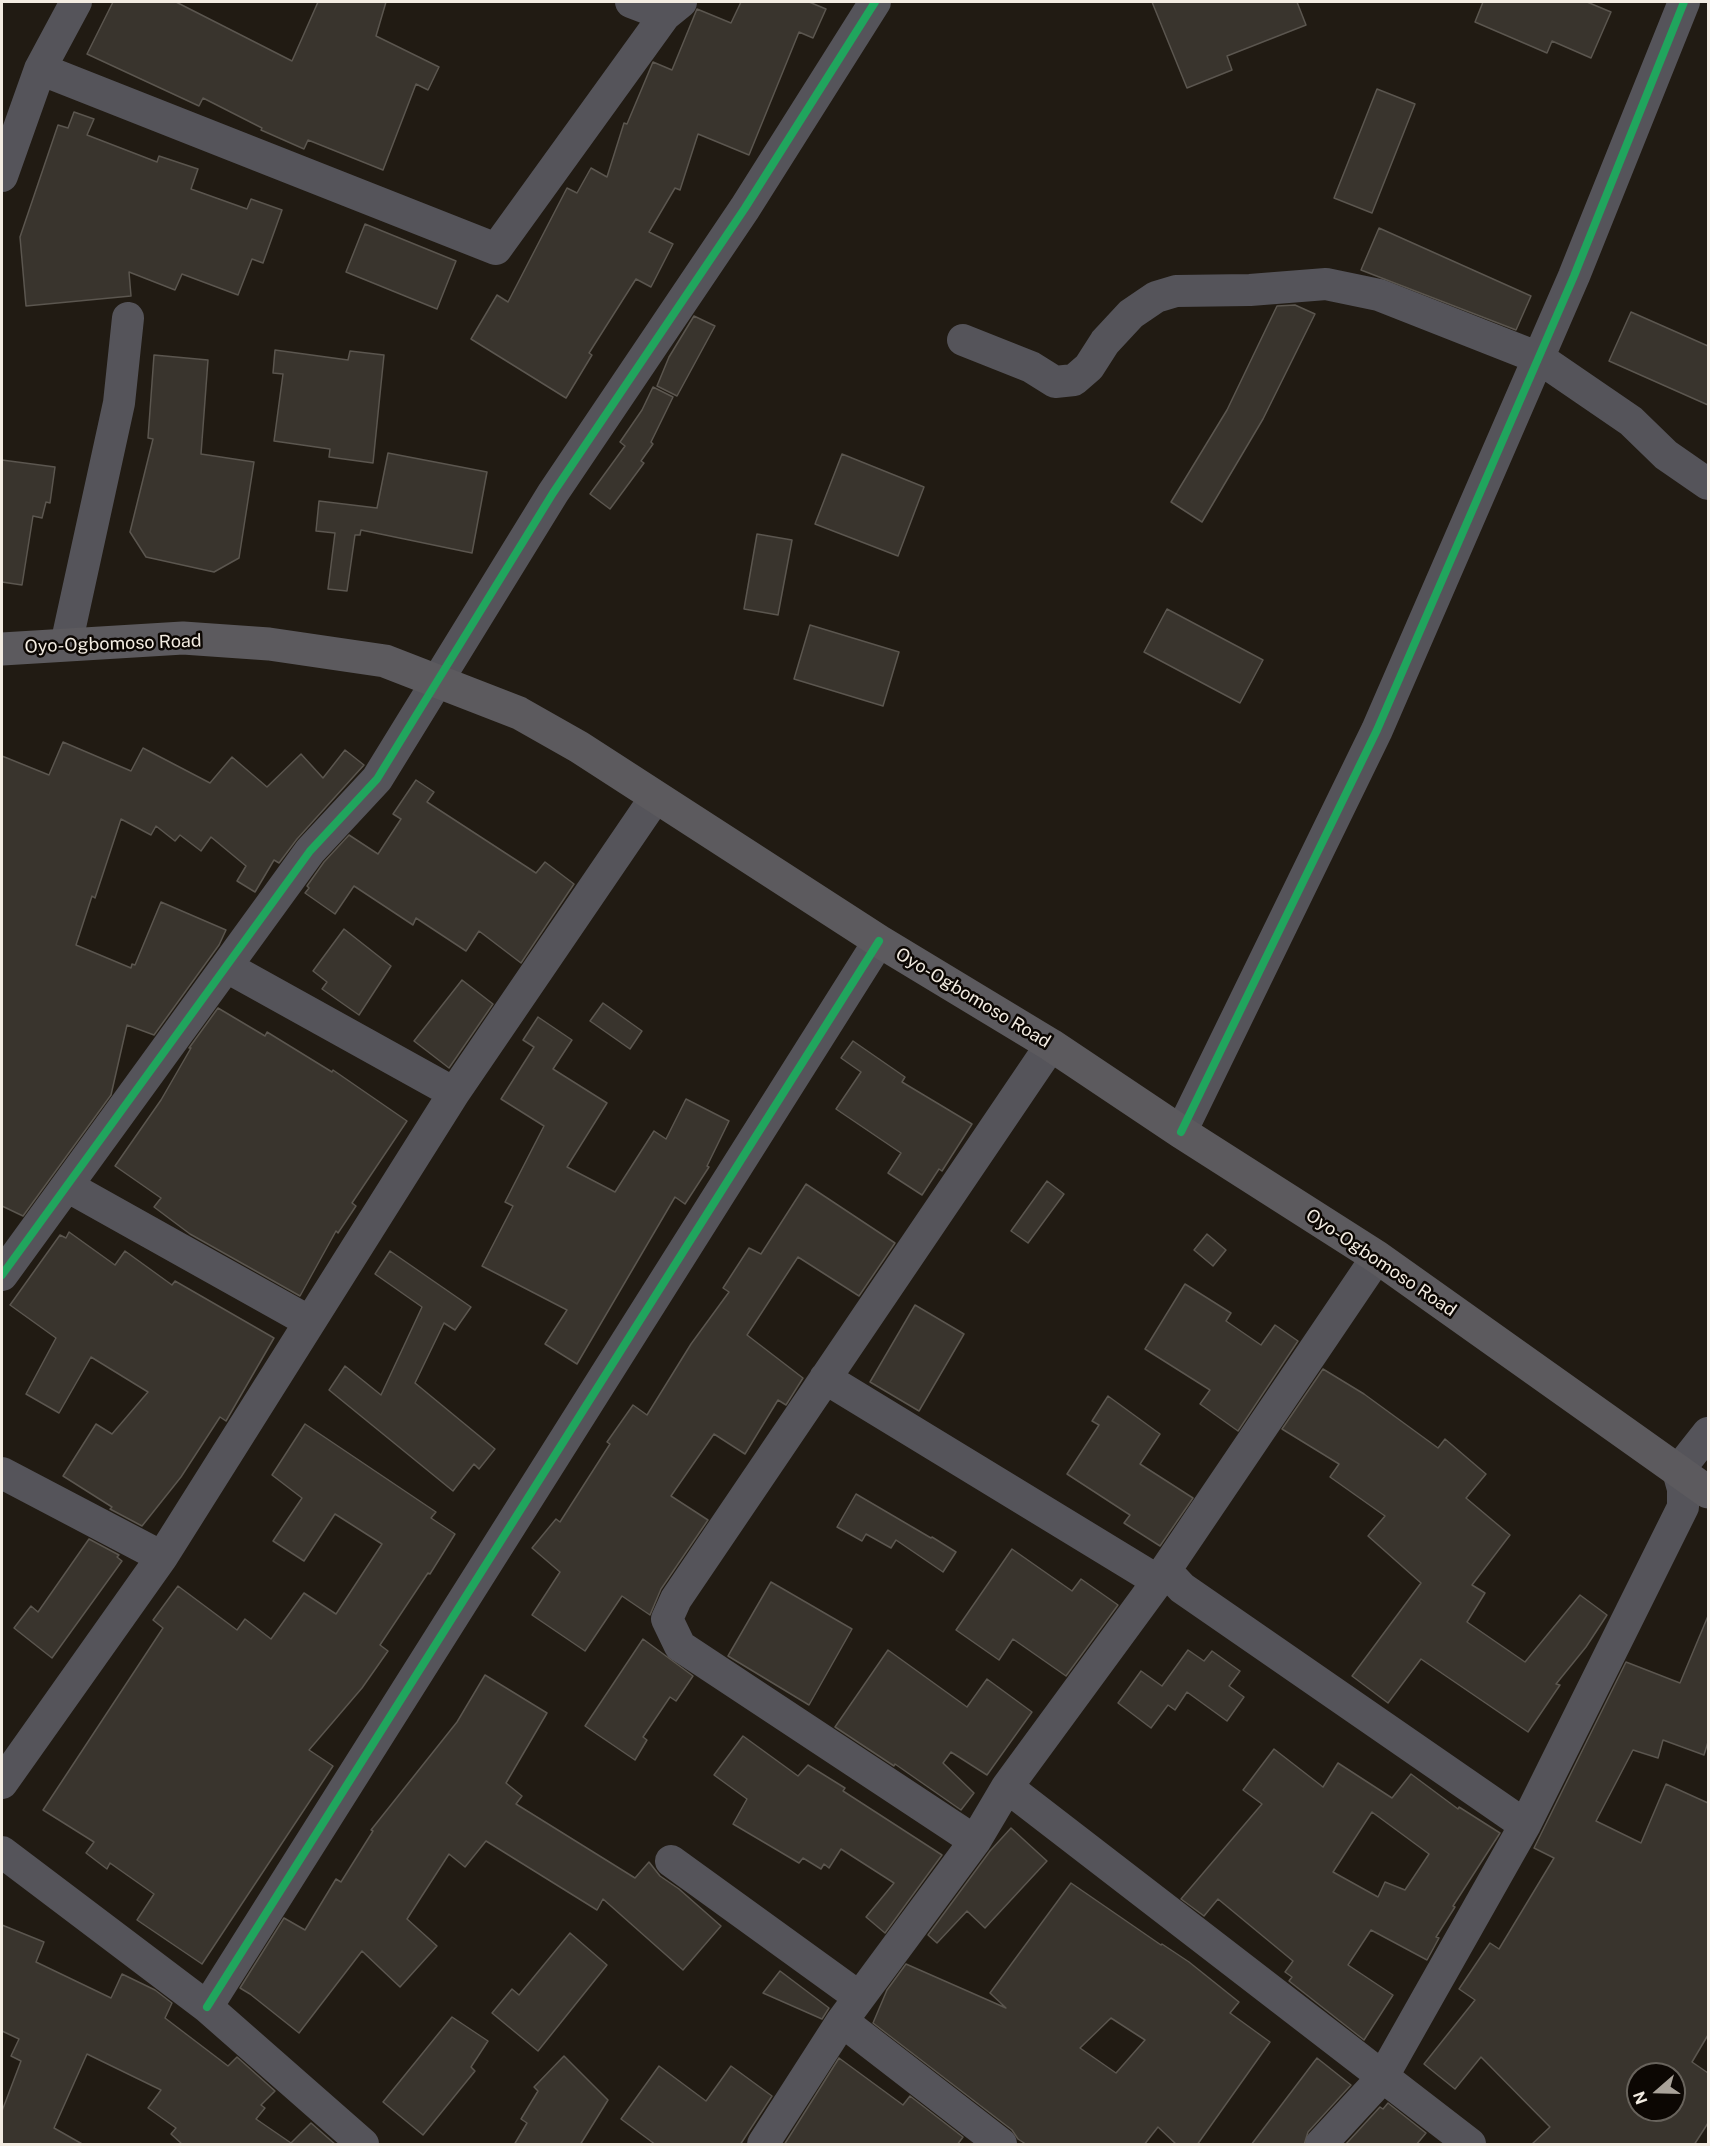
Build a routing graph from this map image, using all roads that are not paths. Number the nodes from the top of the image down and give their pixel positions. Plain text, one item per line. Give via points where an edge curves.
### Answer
1 (76, 2) edge
2 (631, 2) edge
3 (875, 2) edge
4 (1684, 2) edge
5 (673, 8) edge
6 (40, 69) junction
7 (2, 176) edge
8 (128, 318) dead end
9 (963, 340) dead end
10 (1539, 358) junction
11 (1708, 484) edge
12 (66, 645) junction
13 (2, 649) edge
14 (436, 681) junction
15 (655, 798) junction
16 (879, 942) junction
17 (227, 967) junction
18 (1051, 1045) junction
19 (454, 1093) junction
20 (1181, 1132) junction
21 (67, 1186) junction
22 (1377, 1257) junction
23 (2, 1275) edge
24 (310, 1322) junction
25 (825, 1378) junction
26 (1708, 1433) edge
27 (1678, 1471) junction
28 (2, 1473) edge
29 (1708, 1492) edge
30 (162, 1557) junction
31 (1158, 1581) junction
32 (2, 1783) edge
33 (1007, 1787) junction
34 (1525, 1826) junction
35 (975, 1841) junction
36 (670, 1861) dead end
37 (5, 1865) edge
38 (207, 2007) junction
39 (850, 2009) junction
40 (1382, 2078) junction
41 (354, 2141) edge
42 (763, 2145) edge
43 (1001, 2145) edge
44 (1321, 2145) edge
45 (1470, 2145) edge

1 - 6 street
2 - 5 street
3 - 14 street via 745,208 553,493
4 - 10 street
5 - 6 street via 496,249
6 - 7 street
8 - 12 street via 119,403
9 - 10 street via 1031,367 1055,382 1074,380 1131,314 1156,297 1176,291 1326,284 1379,295
10 - 11 street via 1631,421 1666,454
10 - 20 street via 1377,730
12 - 13 highway, Oyo-Ogbomoso Road
12 - 14 highway, Oyo-Ogbomoso Road via 183,638 269,644 385,661
14 - 15 highway, Oyo-Ogbomoso Road via 519,712
14 - 17 street via 377,779 310,851
15 - 16 highway, Oyo-Ogbomoso Road
15 - 19 street
16 - 18 highway, Oyo-Ogbomoso Road
16 - 38 street
17 - 19 street
17 - 21 street
18 - 20 highway, Oyo-Ogbomoso Road
18 - 25 street
19 - 24 street
20 - 22 highway, Oyo-Ogbomoso Road
21 - 23 street
21 - 24 street
22 - 27 highway, Oyo-Ogbomoso Road
22 - 31 street
24 - 30 street
25 - 31 street
25 - 35 street via 676,1599 668,1619 680,1646
26 - 27 street
27 - 29 highway, Oyo-Ogbomoso Road
27 - 34 street via 1683,1507
28 - 30 street
30 - 32 street
31 - 33 street
31 - 34 street via 1167,1572 1182,1588
33 - 35 street
33 - 40 street
34 - 40 street
35 - 39 street
36 - 39 street
37 - 38 street
38 - 41 street
39 - 42 street
39 - 43 street
40 - 44 street
40 - 45 street

